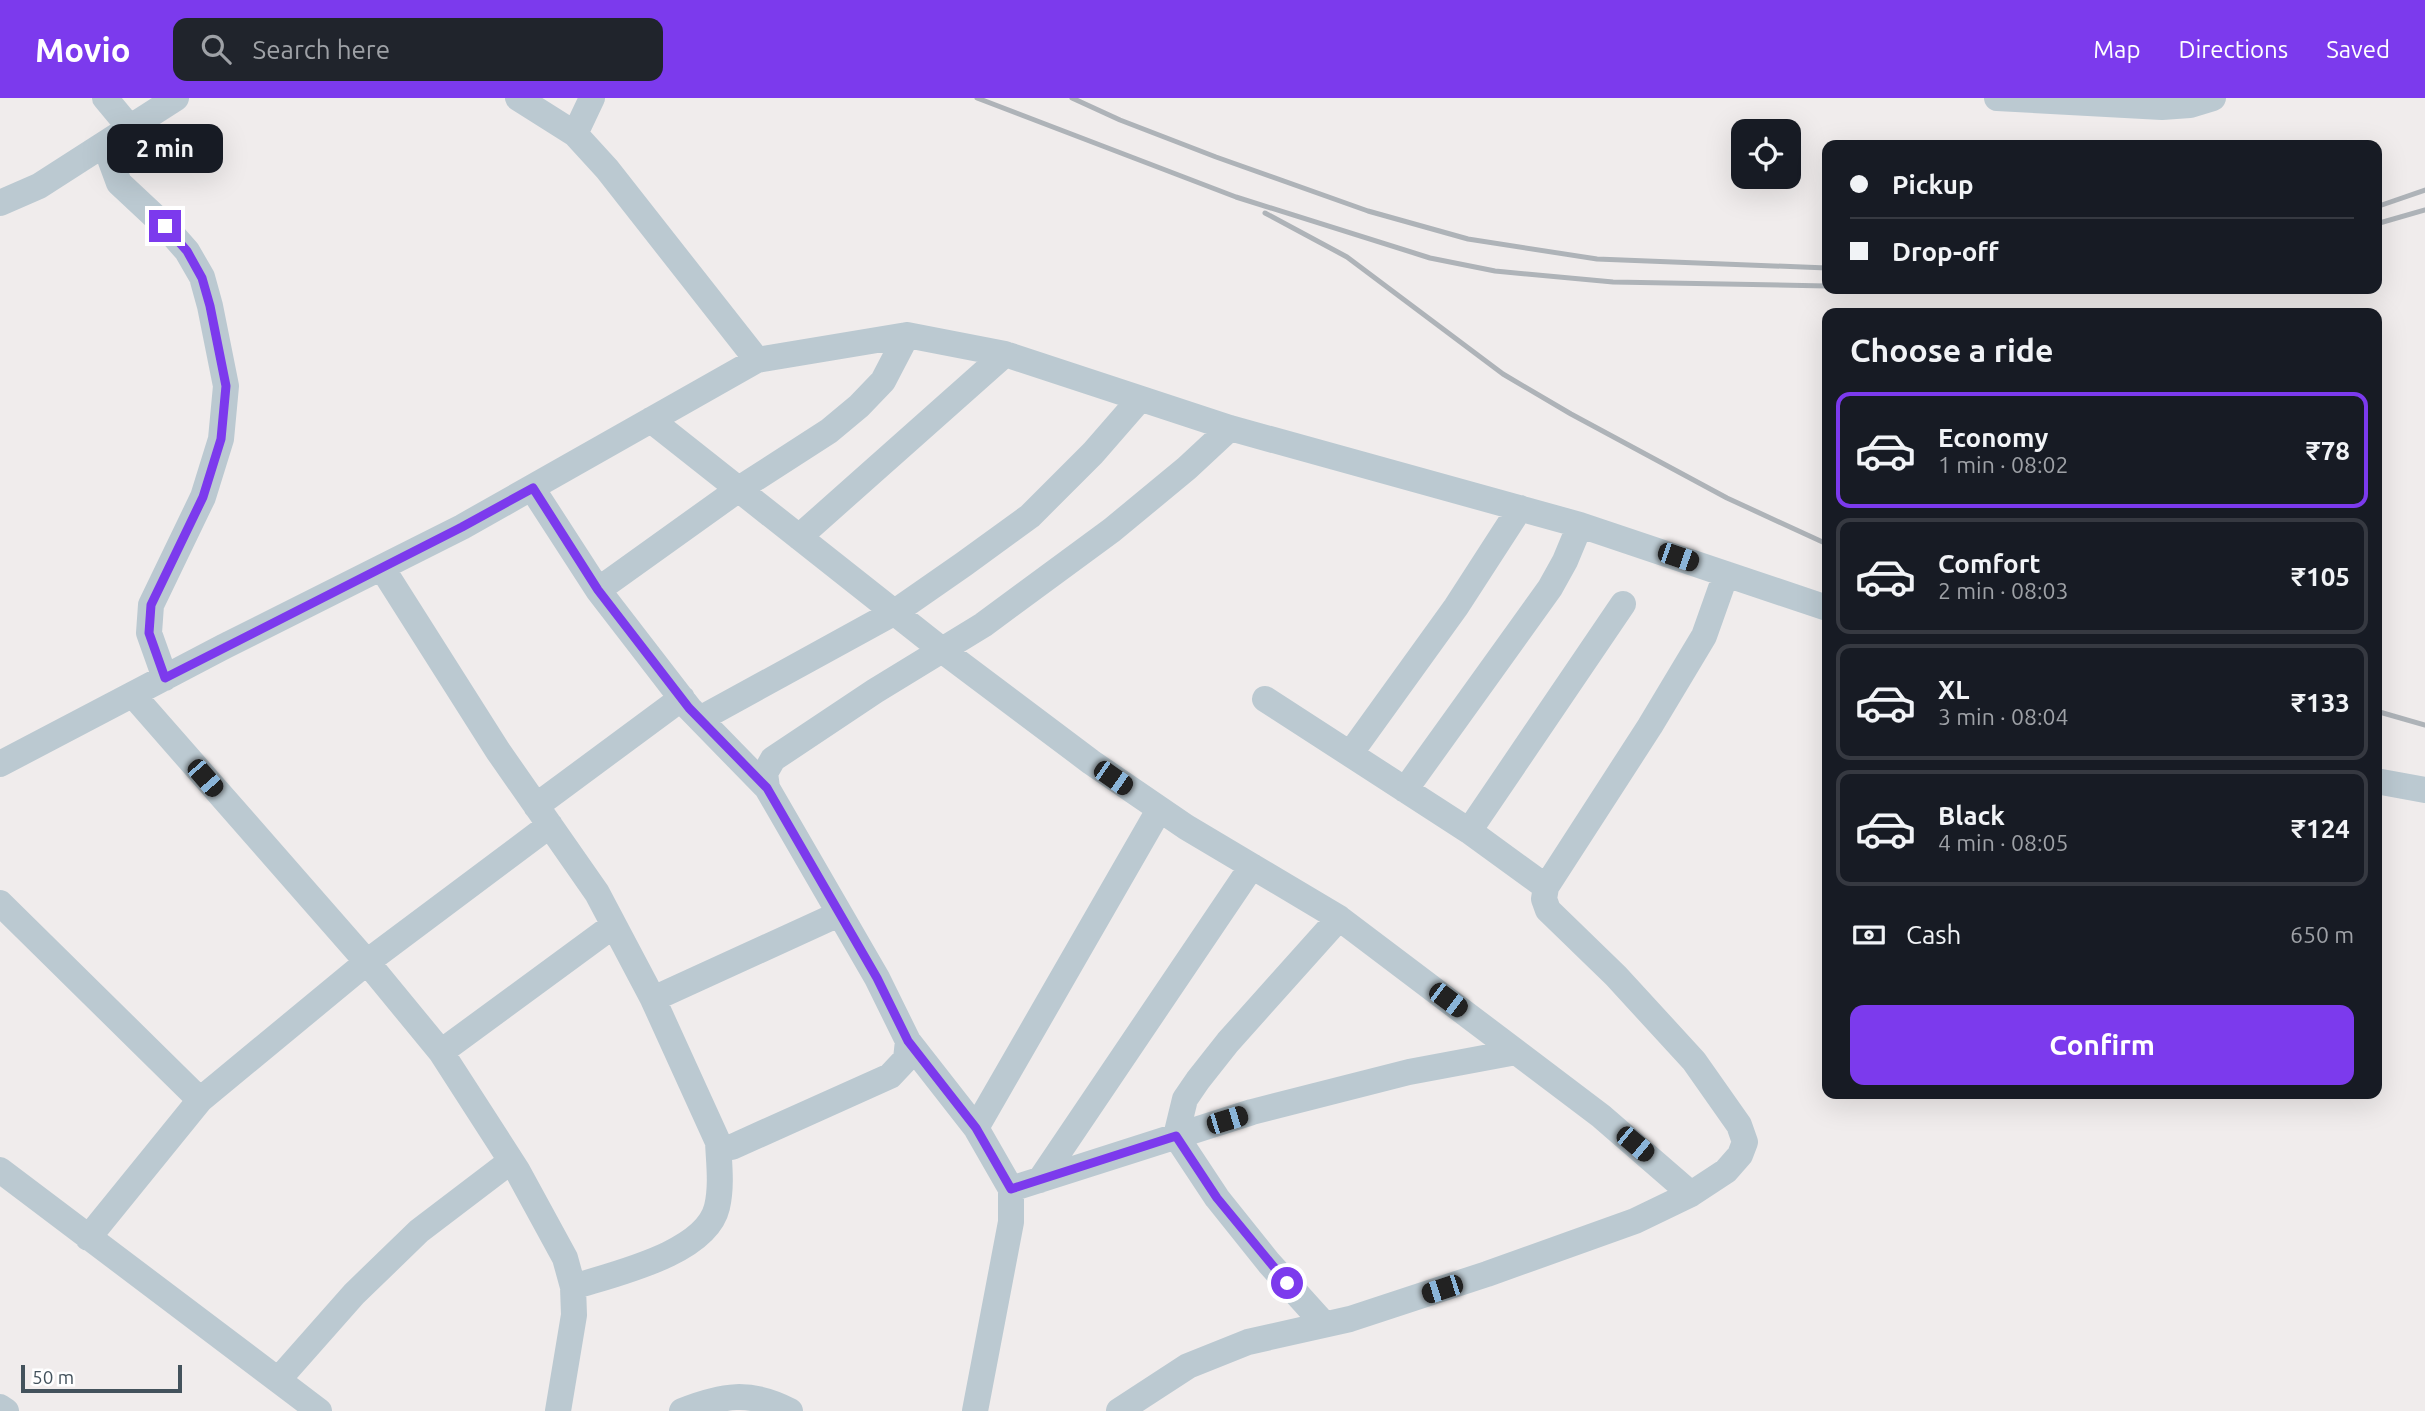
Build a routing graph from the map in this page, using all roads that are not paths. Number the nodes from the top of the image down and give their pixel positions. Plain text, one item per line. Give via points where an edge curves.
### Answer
1 (105, 98) edge
2 (176, 98) edge
3 (518, 98) edge
4 (592, 98) edge
5 (1997, 98) edge
6 (2213, 98) edge
7 (130, 128) junction
8 (575, 134) junction
9 (105, 145) junction
10 (0, 203) edge
11 (907, 335) junction
12 (1005, 354) junction
13 (757, 360) junction
14 (1140, 399) junction
15 (651, 420) junction
16 (1230, 428) junction
17 (533, 488) junction
18 (739, 489) junction
19 (1520, 508) junction
20 (1580, 525) junction
21 (799, 537) junction
22 (382, 568) junction
23 (1726, 574) junction
24 (598, 590) junction
25 (1623, 604) dead end
26 (1822, 606) edge
27 (895, 612) junction
28 (942, 650) junction
29 (165, 678) junction
30 (133, 695) junction
31 (682, 698) junction
32 (1265, 699) dead end
33 (700, 719) junction
34 (1350, 754) junction
35 (0, 764) edge
36 (2382, 782) edge
37 (767, 788) junction
38 (1405, 790) junction
39 (2425, 790) edge
40 (1159, 810) junction
41 (543, 815) junction
42 (1469, 831) junction
43 (1252, 866) junction
44 (1546, 887) junction
45 (0, 903) edge
46 (839, 914) junction
47 (1339, 918) junction
48 (614, 925) junction
49 (367, 962) junction
50 (653, 999) junction
51 (908, 1041) junction
52 (441, 1052) junction
53 (1516, 1052) junction
54 (200, 1100) junction
55 (976, 1128) junction
56 (1176, 1136) junction
57 (718, 1142) junction
58 (512, 1161) junction
59 (0, 1170) edge
60 (1040, 1180) junction
61 (1011, 1189) junction
62 (1691, 1194) junction
63 (88, 1238) junction
64 (573, 1287) junction
65 (1324, 1324) junction
66 (278, 1380) junction
67 (0, 1407) edge
68 (6, 1411) edge
69 (319, 1411) edge
70 (558, 1411) edge
71 (682, 1411) edge
72 (790, 1411) edge
73 (975, 1411) edge
74 (1119, 1411) edge

1 - 7 street
2 - 7 street
3 - 8 street
4 - 8 street
5 - 6 street via 2162,107
7 - 9 street
8 - 13 street
9 - 10 street via 39,186
9 - 29 street via 119,183 180,243 202,278 226,386 221,439 203,497 151,605 149,633
11 - 12 street
11 - 13 street
11 - 18 street via 883,381 859,406
12 - 14 street
12 - 21 street
13 - 15 street
14 - 16 street
14 - 27 street via 1030,516
15 - 17 street
15 - 18 street
16 - 19 street
16 - 28 street via 1112,530
17 - 22 street
17 - 24 street
18 - 21 street
18 - 24 street
19 - 20 street
19 - 34 street via 1457,607
20 - 23 street
20 - 38 street via 1550,587
21 - 27 street
22 - 29 street
22 - 41 street
23 - 26 street
23 - 44 street via 1704,636 1672,692
24 - 31 street
25 - 42 street
27 - 28 street
27 - 33 street
28 - 37 street via 773,759 765,773
28 - 40 street
29 - 30 street
30 - 35 street
30 - 49 street
31 - 33 street
31 - 41 street
32 - 34 street
33 - 37 street
34 - 38 street
36 - 39 street
37 - 46 street
38 - 42 street
40 - 43 street
40 - 55 street
41 - 48 street via 597,892
41 - 49 street
42 - 44 street
43 - 47 street
43 - 60 street
44 - 62 street via 1548,910 1694,1061 1739,1125 1745,1142 1740,1155 1726,1171
45 - 54 street
46 - 50 street
46 - 51 street
47 - 53 street
47 - 56 street via 1198,1080 1185,1099
48 - 50 street
48 - 52 street
49 - 52 street
49 - 54 street
50 - 57 street
51 - 55 street
51 - 57 street via 906,1059 890,1076 732,1147
52 - 58 street
53 - 56 street via 1409,1072
53 - 62 street via 1601,1116
54 - 63 street
55 - 61 street
56 - 60 street
56 - 65 street via 1217,1198
57 - 64 street via 719,1188 707,1228 684,1246 646,1264
58 - 64 street via 559,1247
58 - 66 street via 419,1231 354,1294
59 - 63 street
60 - 61 street
61 - 73 street via 1011,1222
62 - 65 street via 1634,1221 1487,1274
63 - 66 street
64 - 70 street via 574,1315
65 - 74 street via 1248,1342 1188,1366
66 - 69 street
67 - 68 street
71 - 72 street via 739,1395

